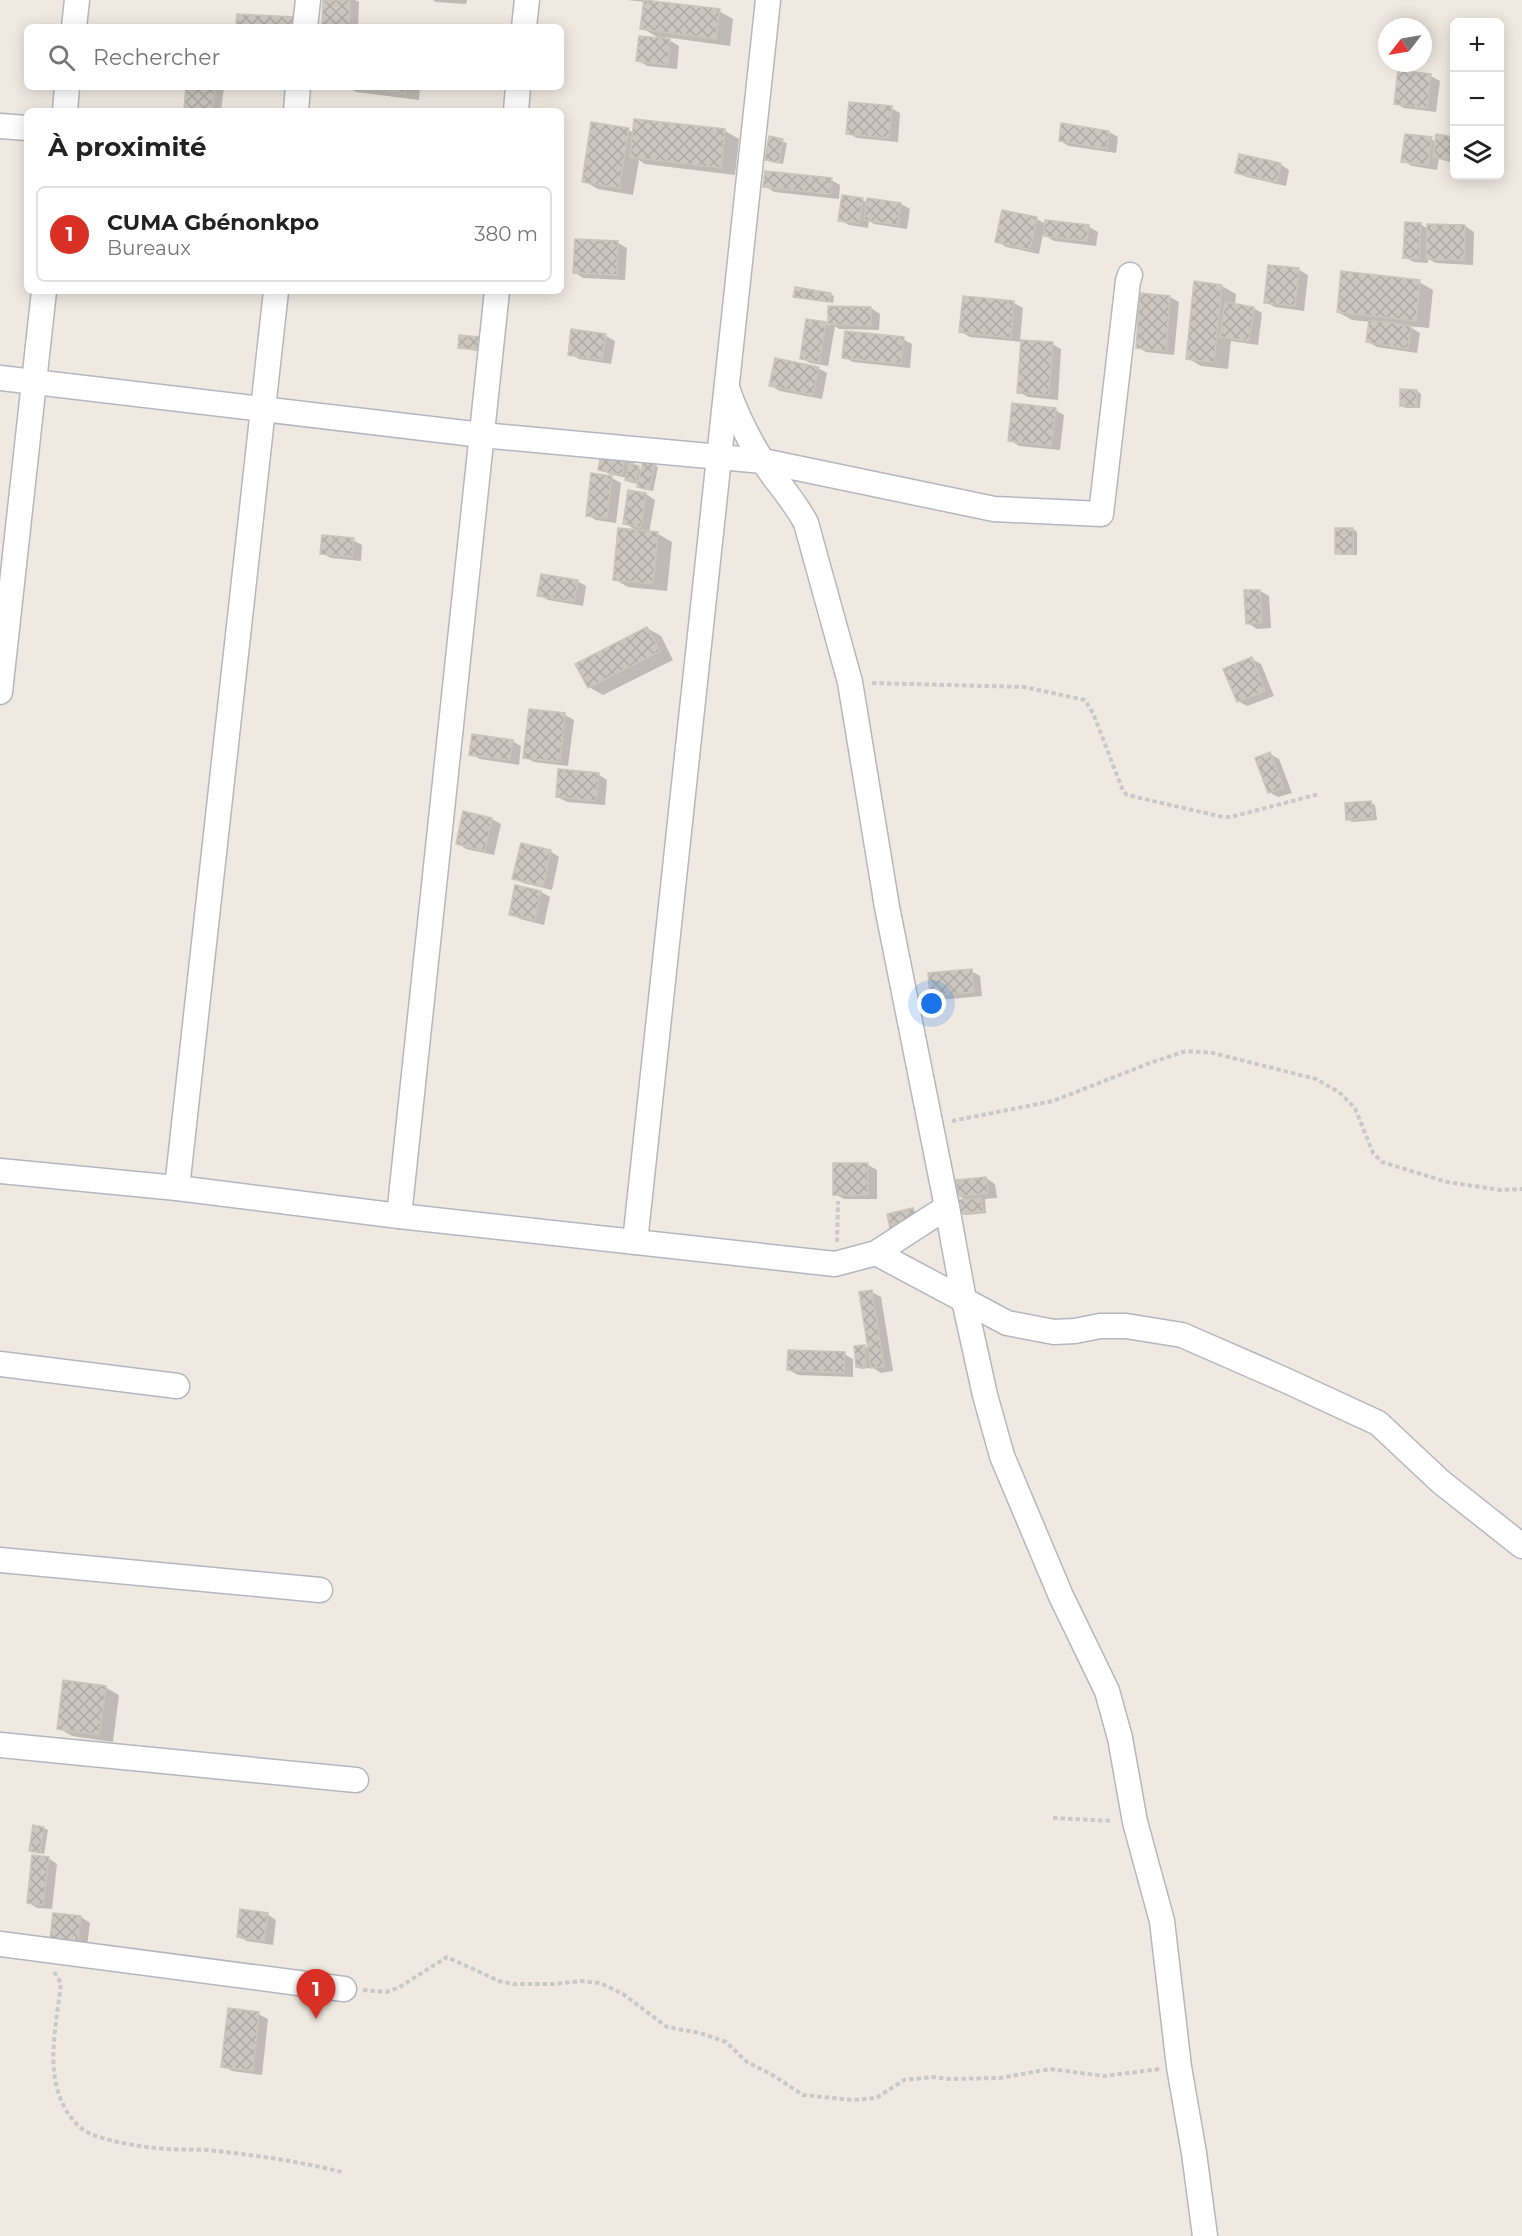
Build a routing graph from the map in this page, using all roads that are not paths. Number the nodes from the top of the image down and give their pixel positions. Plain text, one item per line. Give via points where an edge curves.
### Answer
1 (77, 0) edge
2 (308, 0) edge
3 (527, 0) edge
4 (768, 0) edge
5 (74, 24) edge
6 (305, 24) edge
7 (524, 24) edge
8 (67, 90) edge
9 (298, 90) edge
10 (518, 90) edge
11 (65, 108) edge
12 (296, 108) edge
13 (516, 108) edge
14 (0, 126) edge
15 (24, 128) edge
16 (1130, 275) dead end
17 (45, 294) edge
18 (276, 294) edge
19 (497, 294) edge
20 (0, 378) edge
21 (34, 382) junction
22 (727, 388) junction
23 (263, 408) junction
24 (482, 435) junction
25 (719, 458) junction
26 (763, 461) junction
27 (6, 579) edge
28 (0, 692) edge
29 (0, 1171) edge
30 (177, 1188) junction
31 (947, 1208) junction
32 (399, 1216) junction
33 (635, 1242) junction
34 (876, 1253) junction
35 (964, 1300) junction
36 (0, 1364) edge
37 (177, 1386) dead end
38 (1522, 1546) edge
39 (0, 1560) edge
40 (320, 1590) dead end
41 (0, 1745) edge
42 (356, 1780) dead end
43 (0, 1944) edge
44 (344, 1989) road end
45 (1205, 2236) edge

1 - 5 street
2 - 6 street
3 - 7 street
4 - 22 street
8 - 11 street
9 - 12 street
10 - 13 street
14 - 15 street
16 - 26 street via 1101,514 994,509
17 - 21 street
18 - 23 street
19 - 24 street
20 - 21 street
21 - 23 street
21 - 27 street
22 - 25 street
22 - 26 street via 740,423
23 - 24 street
23 - 30 street
24 - 25 street
24 - 32 street
25 - 26 street
25 - 33 street
26 - 31 street via 806,523 850,682 887,908
27 - 28 street
29 - 30 street
30 - 32 street
31 - 34 street
31 - 35 street
32 - 33 street
33 - 34 street via 835,1264
34 - 35 street
35 - 38 street via 1025,1328 1064,1331 1126,1326 1159,1330 1236,1357 1378,1423 1441,1482
35 - 45 street via 1002,1456 1061,1596 1107,1691 1120,1738 1135,1822 1162,1921
36 - 37 street
39 - 40 street
41 - 42 street
43 - 44 street

